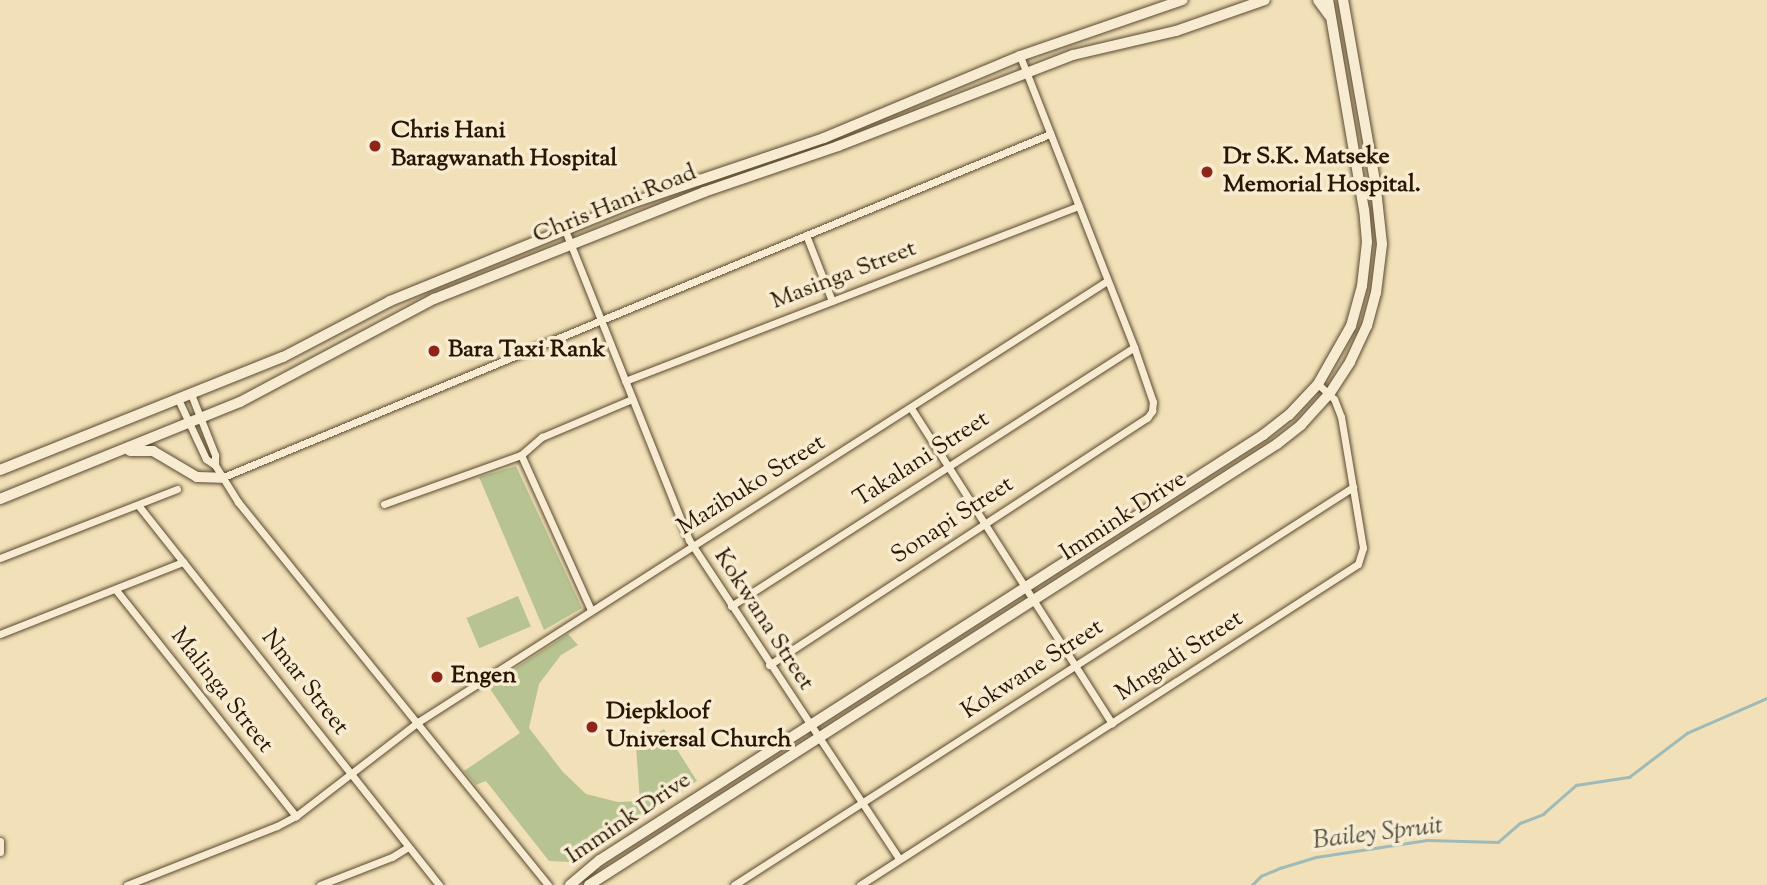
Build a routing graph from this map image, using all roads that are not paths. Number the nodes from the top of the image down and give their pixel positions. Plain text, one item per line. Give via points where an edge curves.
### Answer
1 (1183, 0) edge
2 (1265, 0) edge
3 (1318, 0) edge
4 (1328, 0) edge
5 (1345, 0) edge
6 (1331, 17) junction
7 (1020, 56) junction
8 (1026, 72) junction
9 (1050, 134) junction
10 (1077, 206) junction
11 (565, 230) junction
12 (806, 235) junction
13 (572, 247) junction
14 (500, 257) junction
15 (1107, 281) junction
16 (832, 301) junction
17 (600, 319) junction
18 (1134, 347) junction
19 (625, 381) junction
20 (1318, 384) junction
21 (1330, 393) junction
22 (191, 394) junction
23 (178, 399) junction
24 (632, 399) junction
25 (911, 408) junction
26 (195, 421) junction
27 (120, 452) junction
28 (521, 455) junction
29 (215, 465) junction
30 (947, 466) junction
31 (0, 470) edge
32 (221, 478) junction
33 (1353, 487) junction
34 (177, 489) dead end
35 (0, 499) edge
36 (138, 505) junction
37 (384, 505) dead end
38 (984, 523) junction
39 (693, 546) junction
40 (0, 558) edge
41 (183, 562) junction
42 (1027, 587) junction
43 (116, 590) junction
44 (1034, 599) junction
45 (731, 606) junction
46 (591, 610) junction
47 (0, 634) edge
48 (769, 665) junction
49 (1076, 666) junction
50 (418, 722) junction
51 (1112, 723) junction
52 (809, 726) junction
53 (818, 739) junction
54 (351, 774) junction
55 (860, 804) junction
56 (296, 816) junction
57 (0, 841) edge
58 (408, 847) junction
59 (0, 852) edge
60 (899, 859) junction
61 (127, 885) edge
62 (320, 885) edge
63 (439, 885) edge
64 (548, 885) edge
65 (570, 885) edge
66 (589, 885) edge
67 (734, 885) edge
68 (860, 885) edge

1 - 7 main road, Chris Hani Road
2 - 8 main road, Chris Hani Road via 1176,32 1073,55
3 - 6 main road
4 - 6 main road
5 - 21 main road, Immink Drive via 1382,244 1367,326
6 - 20 main road, Immink Drive via 1367,242 1351,326
7 - 8 street
7 - 11 main road, Chris Hani Road via 824,138 699,178
8 - 9 street
8 - 13 main road, Chris Hani Road via 838,146 727,183
9 - 10 street
9 - 12 street
10 - 15 street
10 - 16 street, Masinga Street
11 - 13 street, Kokwana Street
11 - 14 main road, Chris Hani Road
12 - 16 street
12 - 17 street
13 - 14 main road via 557,240
13 - 17 street, Kokwana Street
13 - 26 main road, Chris Hani Road via 426,302 240,402
14 - 22 main road, Chris Hani Road via 390,300 284,357
15 - 18 street
15 - 25 street, Mazibuko Street
16 - 19 street, Masinga Street
17 - 19 street, Kokwana Street
17 - 32 street
18 - 30 street, Takalani Street
18 - 38 street, Sonapi Street via 1153,407 1147,418
19 - 24 street, Kokwana Street
20 - 21 street
20 - 42 main road, Immink Drive via 1263,435
21 - 33 street, Mngadi Street via 1339,410
21 - 44 main road, Immink Drive via 1277,444
22 - 23 main road, Chris Hani Road
22 - 26 street
23 - 26 street
23 - 31 main road, Chris Hani Road
24 - 28 street via 542,437
24 - 39 street, Kokwana Street
25 - 30 street
25 - 39 street, Mazibuko Street
26 - 27 main road, Chris Hani Road
26 - 29 street via 215,455
26 - 29 street via 206,459
27 - 32 main road via 153,450 197,477
27 - 35 main road, Chris Hani Road
28 - 37 street
28 - 46 street
29 - 32 street
30 - 38 street
30 - 45 street, Takalani Street
32 - 50 street
33 - 49 street, Kokwane Street
33 - 51 street, Mngadi Street via 1363,548 1358,565
34 - 36 street
36 - 40 street
36 - 41 street, Nmar Street
38 - 42 street
38 - 48 street, Sonapi Street
39 - 45 street, Kokwana Street
39 - 46 street, Mazibuko Street
41 - 43 street
41 - 54 street, Nmar Street
42 - 44 street
42 - 52 main road, Immink Drive
43 - 47 street
43 - 56 street, Malinga Street
44 - 49 street
44 - 53 main road, Immink Drive
45 - 48 street, Kokwana Street
46 - 50 street, Mazibuko Street
48 - 52 street, Kokwana Street
49 - 51 street
49 - 55 street, Kokwane Street
50 - 54 street, Mazibuko Street
50 - 64 street
51 - 60 street, Mngadi Street
52 - 53 street, Kokwana Street
52 - 65 main road, Immink Drive via 600,860
53 - 55 street, Kokwana Street
53 - 66 main road, Immink Drive
54 - 56 street, Mazibuko Street
54 - 58 street, Nmar Street
55 - 60 street, Kokwana Street
55 - 67 street, Kokwane Street
56 - 61 street, Mazibuko Street
57 - 59 street
58 - 62 street
58 - 63 street, Nmar Street
60 - 68 street, Mngadi Street

